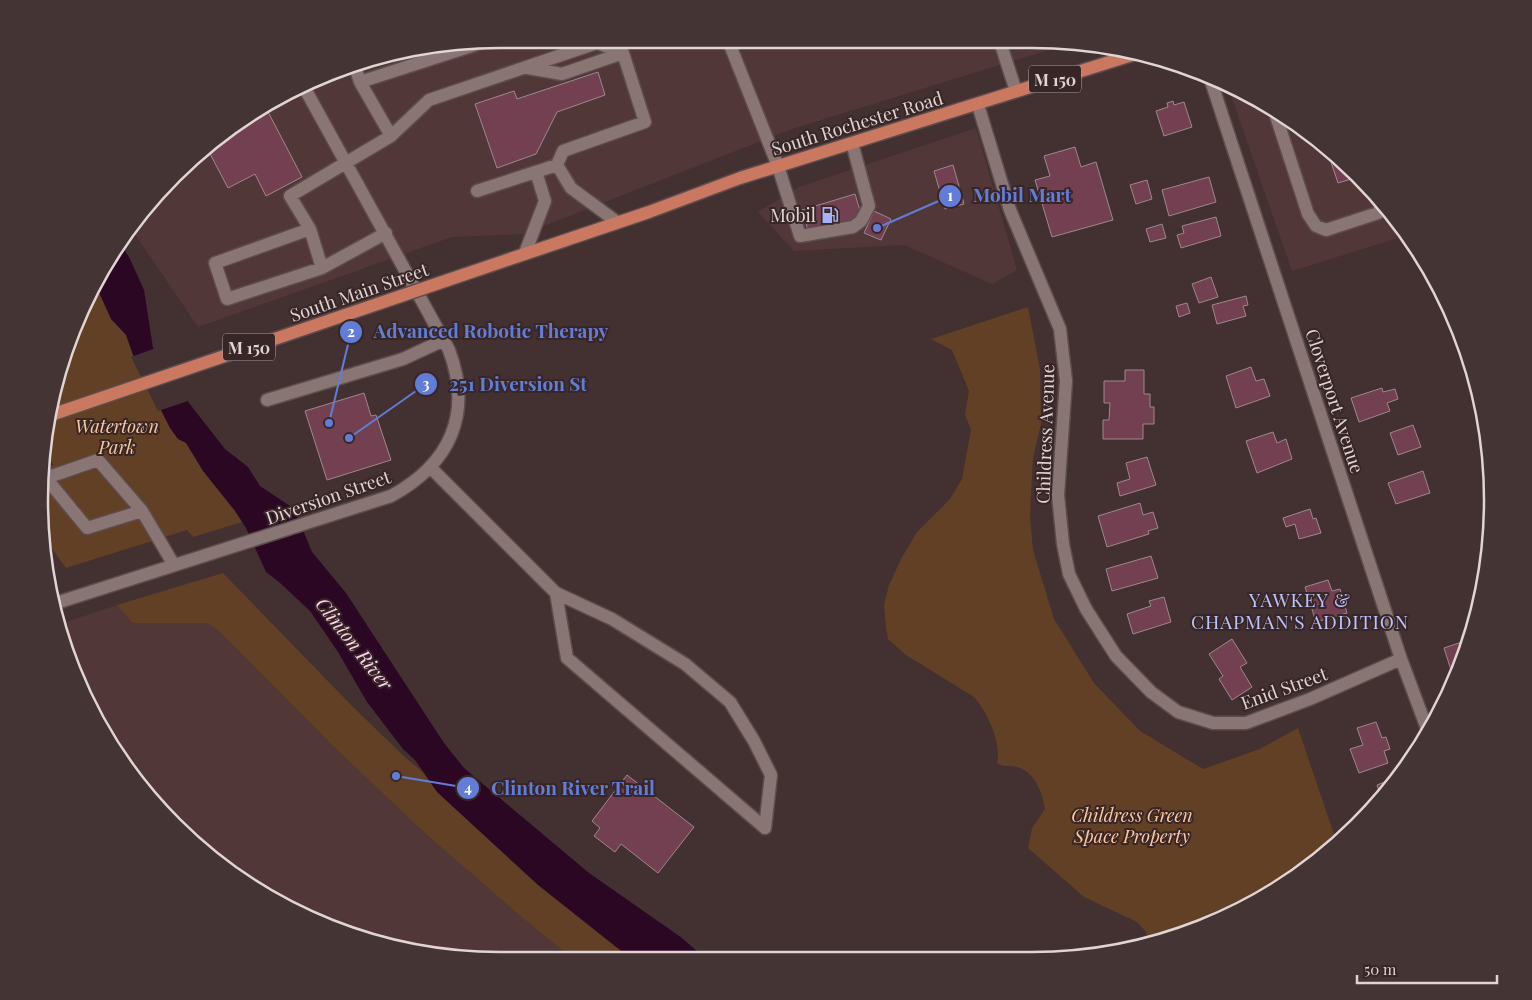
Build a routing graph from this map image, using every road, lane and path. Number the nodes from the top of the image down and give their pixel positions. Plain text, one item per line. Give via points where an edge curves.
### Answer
1 (583, 48) edge
2 (610, 48) edge
3 (731, 48) edge
4 (1002, 48) edge
5 (463, 49) edge
6 (624, 53) junction
7 (1125, 57) edge
8 (525, 68) junction
9 (357, 71) edge
10 (360, 82) junction
11 (1212, 85) edge
12 (306, 91) edge
13 (1016, 91) junction
14 (978, 105) junction
15 (1277, 120) edge
16 (391, 136) junction
17 (852, 143) junction
18 (347, 164) junction
19 (558, 165) junction
20 (778, 166) junction
21 (536, 172) junction
22 (476, 191) dead end
23 (1379, 211) edge
24 (617, 222) junction
25 (310, 229) junction
26 (594, 230) joint
27 (386, 232) junction
28 (525, 253) junction
29 (322, 268) junction
30 (444, 340) junction
31 (267, 400) dead end
32 (56, 413) edge
33 (431, 468) junction
34 (48, 477) edge
35 (48, 480) edge
36 (142, 511) junction
37 (174, 565) junction
38 (556, 593) junction
39 (59, 599) edge
40 (1401, 659) junction
41 (1151, 692) joint
42 (1425, 724) edge

1 - 8 street
2 - 6 street
3 - 20 street
4 - 13 street
5 - 10 street
6 - 8 street via 562,74
6 - 19 street via 645,122 563,151
7 - 13 main road, South Rochester Road / M 150
8 - 16 street via 430,100
9 - 10 street
10 - 16 street
11 - 40 street, Cloverport Avenue
12 - 18 street, Diversion Street
13 - 14 main road, South Rochester Road / M 150
14 - 17 main road, South Rochester Road / M 150
14 - 41 street, Childress Avenue via 1010,210 1060,329 1066,381 1058,494 1069,574 1086,609 1116,656
15 - 23 street via 1308,214 1316,226 1326,230
16 - 18 street
17 - 20 main road, South Rochester Road / M 150
17 - 20 street via 869,206 861,221 853,227 800,236
18 - 25 street via 290,196
18 - 27 street, Diversion Street
19 - 21 street
19 - 24 street via 570,188
20 - 24 main road, South Rochester Road / M 150
21 - 22 street
21 - 28 street via 545,201
24 - 26 main road, South Rochester Road / M 150
25 - 29 street
25 - 29 street via 215,263 227,300
26 - 28 main road, South Main Street / M 150
27 - 29 street
27 - 30 street, Diversion Street
28 - 32 main road, South Main Street / M 150, bridge
30 - 31 street via 403,359
30 - 33 street, Diversion Street via 455,366 458,414 447,446
33 - 37 street, Diversion Street via 392,496
33 - 38 street
34 - 36 street via 98,460
35 - 36 street via 87,528
36 - 37 street
37 - 39 street, Diversion Street
38 - 38 street via 567,658 765,828 771,775 730,702 685,664 612,618
40 - 41 street, Enid Street via 1310,700 1246,723 1213,723 1178,712
40 - 42 street, Cloverport Avenue

